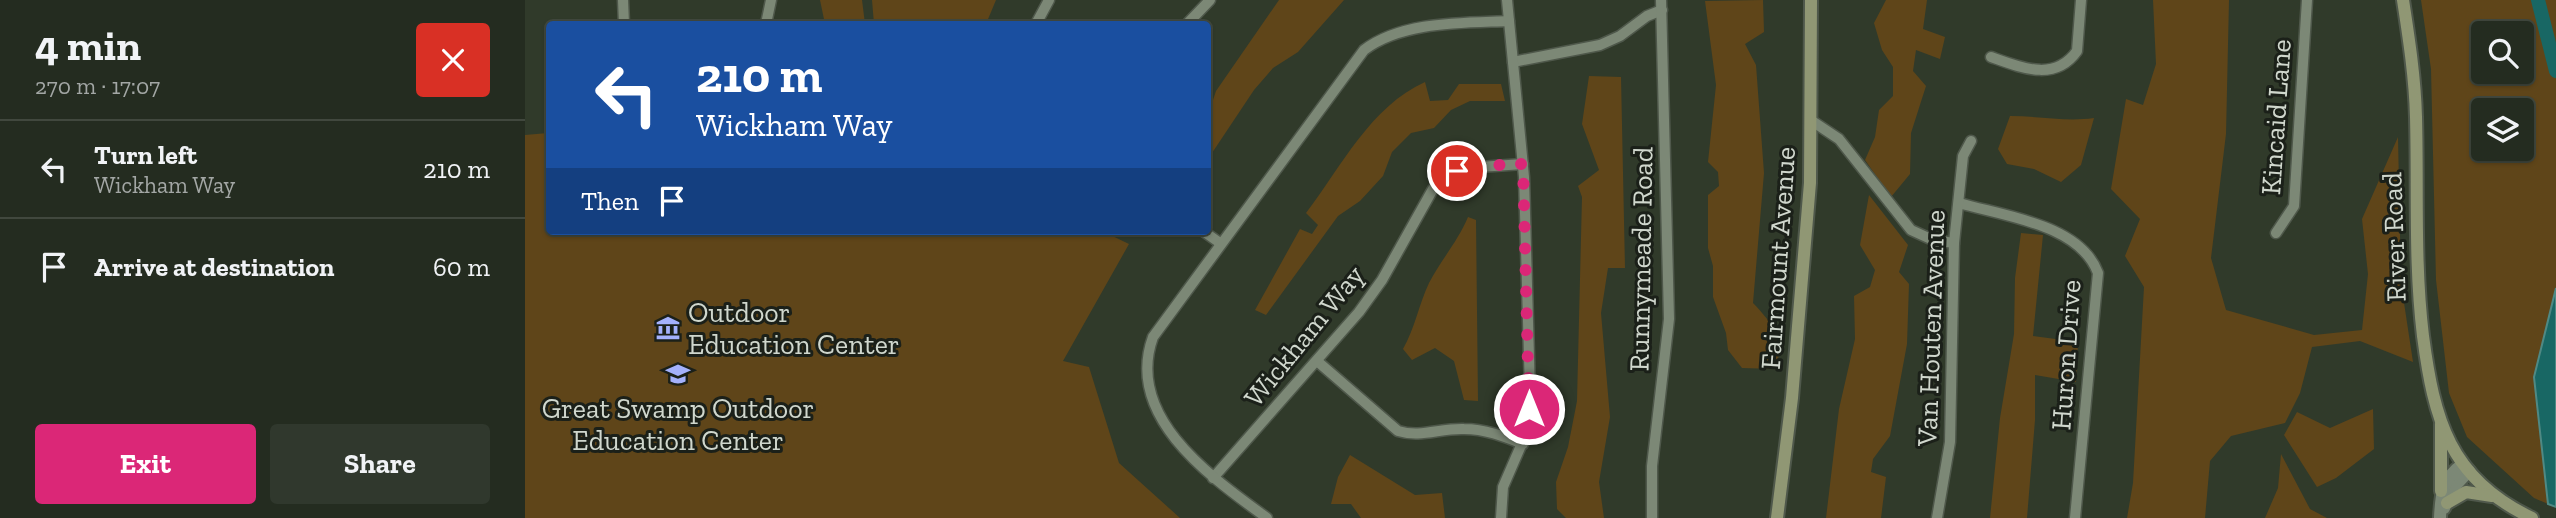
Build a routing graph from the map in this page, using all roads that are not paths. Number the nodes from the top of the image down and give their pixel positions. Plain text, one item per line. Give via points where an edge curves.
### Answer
1 (623, 0) edge
2 (771, 0) edge
3 (1049, 0) edge
4 (1210, 0) edge
5 (1507, 0) edge
6 (1811, 0) edge
7 (2081, 0) edge
8 (2307, 0) edge
9 (2403, 0) edge
10 (1662, 5) edge
11 (624, 21) edge
12 (767, 21) edge
13 (1038, 21) edge
14 (1190, 21) edge
15 (1509, 21) junction
16 (1991, 57) dead end
17 (1513, 62) junction
18 (1812, 121) junction
19 (1971, 141) dead end
20 (1523, 164) junction
21 (1959, 203) junction
22 (2276, 233) dead end
23 (1209, 235) edge
24 (1220, 243) junction
25 (1954, 243) junction
26 (1317, 361) junction
27 (2441, 424) junction
28 (1523, 444) junction
29 (2466, 468) junction
30 (1213, 478) junction
31 (2495, 497) junction
32 (2442, 507) edge
33 (1266, 518) edge
34 (1501, 518) edge
35 (1652, 518) edge
36 (1777, 518) edge
37 (1937, 518) edge
38 (2075, 518) edge
39 (2532, 518) edge

1 - 11 street
2 - 12 street
3 - 13 street
4 - 14 street
5 - 15 street
6 - 18 main road, Fairmount Avenue
7 - 16 street via 2077,51 2058,68 2039,71
8 - 22 street, Kincaid Lane via 2294,206
9 - 27 main road, River Road via 2416,95 2416,276 2429,379
10 - 17 street via 1600,45
10 - 35 street, Runnymeade Road via 1669,320 1652,466
15 - 17 street
15 - 24 street via 1404,30 1364,50
17 - 20 street
18 - 25 street via 1839,139 1911,230
18 - 36 main road, Fairmount Avenue via 1793,384
19 - 21 street, Van Houten Avenue via 1963,156
20 - 26 street, Wickham Way via 1465,168 1433,189 1377,287
20 - 28 street via 1530,393
21 - 25 street, Van Houten Avenue
21 - 38 street, Huron Drive via 2053,231 2089,257 2098,273
23 - 24 street
24 - 30 street via 1153,337 1145,373 1169,429
25 - 37 street, Van Houten Avenue via 1950,442
26 - 28 street via 1398,430 1413,435 1445,429 1479,430
26 - 30 street, Wickham Way
27 - 29 main road, River Road
27 - 32 main road
28 - 34 street via 1503,487
29 - 31 main road, River Road
29 - 32 street via 2451,474
30 - 33 street
31 - 32 main road via 2466,492
31 - 39 main road

